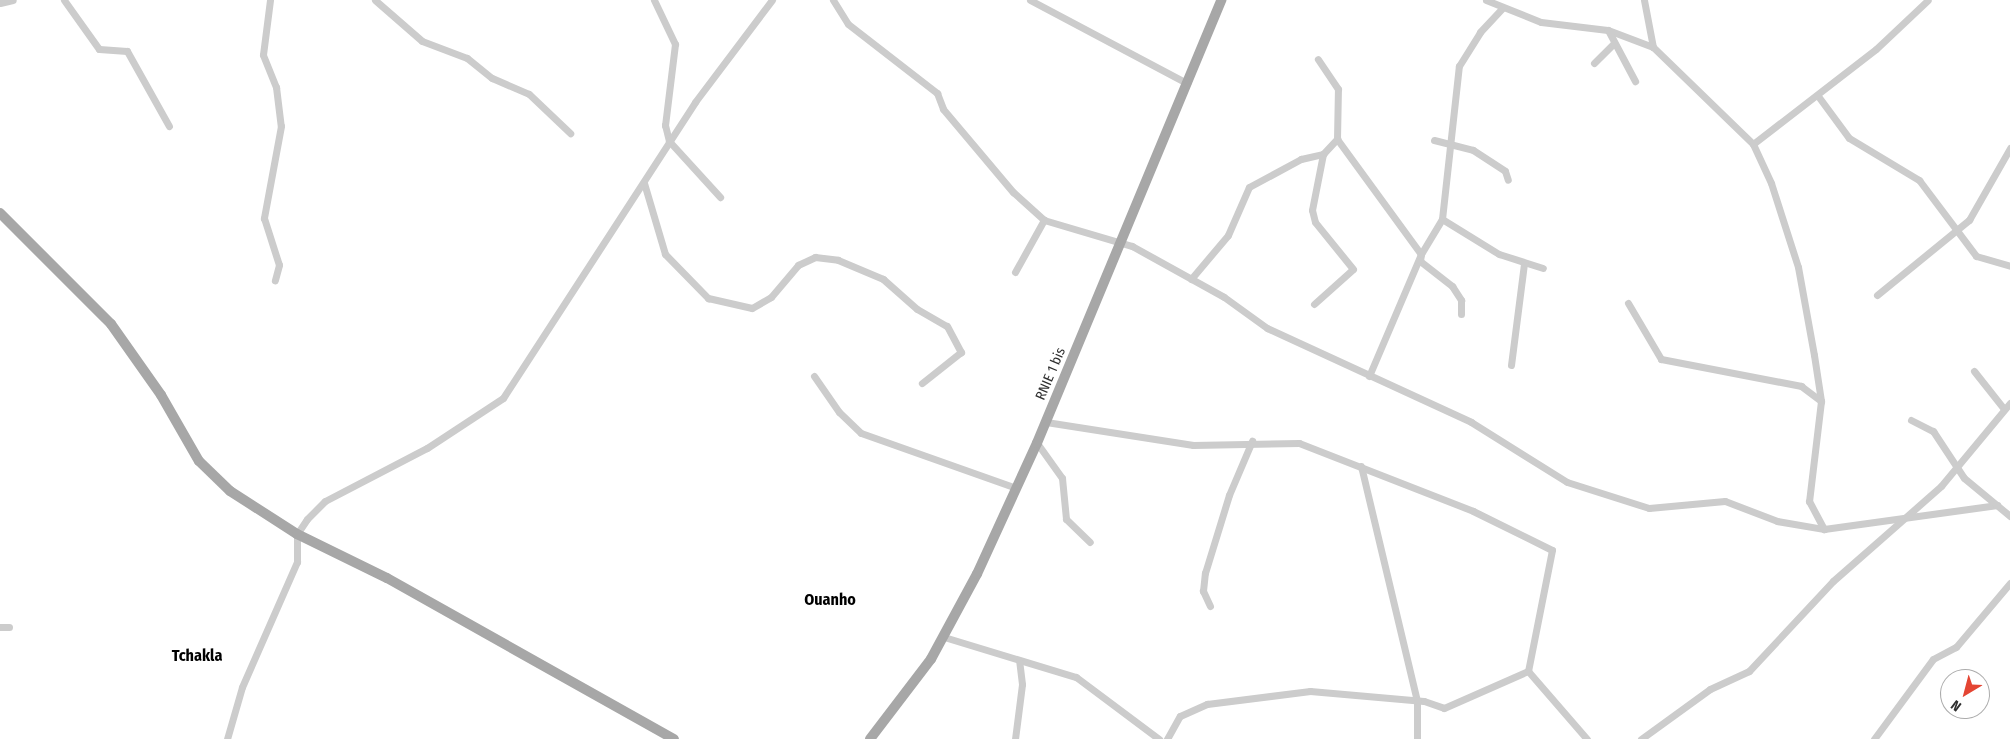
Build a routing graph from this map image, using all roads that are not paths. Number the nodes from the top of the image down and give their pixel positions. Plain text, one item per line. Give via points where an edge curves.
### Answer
1 (13, 0) edge
2 (64, 0) edge
3 (270, 0) edge
4 (375, 0) edge
5 (654, 0) edge
6 (772, 0) edge
7 (834, 0) edge
8 (1030, 0) edge
9 (1221, 0) edge
10 (1486, 0) edge
11 (1644, 0) edge
12 (1928, 0) edge
13 (0, 3) edge
14 (1502, 8) junction
15 (1608, 30) junction
16 (1613, 44) junction
17 (1653, 47) junction
18 (1318, 59) dead end
19 (1594, 62) dead end
20 (1635, 81) dead end
21 (1187, 82) junction
22 (1818, 96) junction
23 (169, 126) dead end
24 (570, 133) dead end
25 (1336, 139) junction
26 (1434, 140) dead end
27 (670, 141) junction
28 (1449, 144) junction
29 (1753, 144) junction
30 (2010, 148) edge
31 (1323, 154) junction
32 (1508, 180) dead end
33 (644, 183) junction
34 (720, 197) dead end
35 (0, 213) edge
36 (1442, 219) junction
37 (1044, 220) junction
38 (1956, 233) junction
39 (1121, 241) junction
40 (1421, 254) junction
41 (1524, 263) junction
42 (2010, 266) edge
43 (1543, 268) dead end
44 (1015, 272) dead end
45 (1191, 279) junction
46 (275, 280) dead end
47 (1878, 295) dead end
48 (1628, 303) dead end
49 (1314, 304) dead end
50 (1461, 314) dead end
51 (1511, 365) dead end
52 (1974, 371) dead end
53 (814, 376) dead end
54 (1369, 376) junction
55 (922, 383) dead end
56 (1821, 401) junction
57 (2007, 406) edge
58 (1911, 420) dead end
59 (1046, 422) junction
60 (1252, 441) junction
61 (1037, 443) junction
62 (1361, 466) junction
63 (1956, 468) junction
64 (1016, 488) junction
65 (1997, 505) junction
66 (1910, 516) junction
67 (2010, 516) edge
68 (1824, 529) junction
69 (297, 534) junction
70 (1090, 542) dead end
71 (2010, 583) edge
72 (1210, 606) dead end
73 (0, 627) edge
74 (9, 627) dead end
75 (944, 637) junction
76 (1019, 661) junction
77 (1528, 671) junction
78 (1417, 700) junction
79 (227, 739) edge
80 (674, 739) edge
81 (870, 739) edge
82 (1015, 739) edge
83 (1159, 739) edge
84 (1167, 739) edge
85 (1417, 739) edge
86 (1587, 739) edge
87 (1641, 739) edge
88 (1874, 739) edge

1 - 13 street
2 - 23 street via 98,50 127,51
3 - 46 street via 263,55 276,87 281,126 264,218 279,265
4 - 24 street via 422,41 467,58 492,78 520,88
5 - 27 street via 675,44 665,125
6 - 27 street
7 - 37 street via 848,24 937,93 943,109 1013,192
8 - 21 street
9 - 21 main road, RNIE 1 bis
10 - 14 street
11 - 17 street
12 - 22 street via 1904,25
14 - 15 street via 1541,22
14 - 28 street via 1480,32 1459,66
15 - 16 street
15 - 17 street
16 - 19 street
16 - 20 street
17 - 29 street
18 - 25 street via 1338,89
21 - 39 main road, RNIE 1 bis
22 - 29 street
22 - 38 street via 1849,138 1919,180
25 - 31 street
25 - 40 street
26 - 28 street
27 - 33 street
27 - 34 street
28 - 32 street via 1474,150 1505,170
28 - 36 street
29 - 56 street via 1771,183 1798,267
30 - 38 street via 1979,207
31 - 45 street via 1301,159 1253,183 1242,196 1228,235
31 - 49 street via 1312,210 1315,222 1353,269
33 - 55 street via 665,254 708,298 752,308 771,297 798,265 814,257 838,260 883,279 917,310 947,326 961,352
33 - 69 street via 503,398 427,448 325,501
35 - 69 main road via 111,324 213,477
36 - 40 street
36 - 41 street via 1499,254
37 - 39 street
37 - 44 street
38 - 42 street via 1976,256
38 - 47 street
39 - 45 street
39 - 59 main road, RNIE 1 bis
40 - 50 street via 1424,265 1457,293
40 - 54 street
41 - 43 street
41 - 51 street
45 - 54 street via 1267,328
48 - 56 street via 1661,359 1801,386
52 - 57 street
53 - 64 street via 839,412 861,433
54 - 68 street via 1471,422 1546,472 1622,501 1649,508 1725,500 1777,521
56 - 68 street via 1809,501
57 - 63 street
58 - 63 street via 1933,431
59 - 60 street via 1193,445
59 - 61 main road, RNIE 1 bis
60 - 62 street via 1298,443
60 - 72 street via 1229,495 1204,573 1203,591
61 - 64 main road, RNIE 1 bis
61 - 70 street via 1062,478 1066,519
62 - 77 street via 1473,511 1552,550
62 - 78 street
63 - 65 street
63 - 66 street
64 - 75 main road, RNIE 1 bis
65 - 66 street
65 - 67 street
66 - 68 street
66 - 87 street via 1833,581 1749,671 1710,689
69 - 79 street via 297,562 242,687
69 - 80 main road via 387,578
71 - 88 street via 1956,647 1933,659
73 - 74 street
75 - 76 street
75 - 81 main road, RNIE 1 bis via 916,681
76 - 82 street via 1022,684
76 - 83 street via 1094,686
77 - 78 street via 1444,708
77 - 86 street
78 - 84 street via 1310,691 1207,704 1180,716
78 - 85 street

